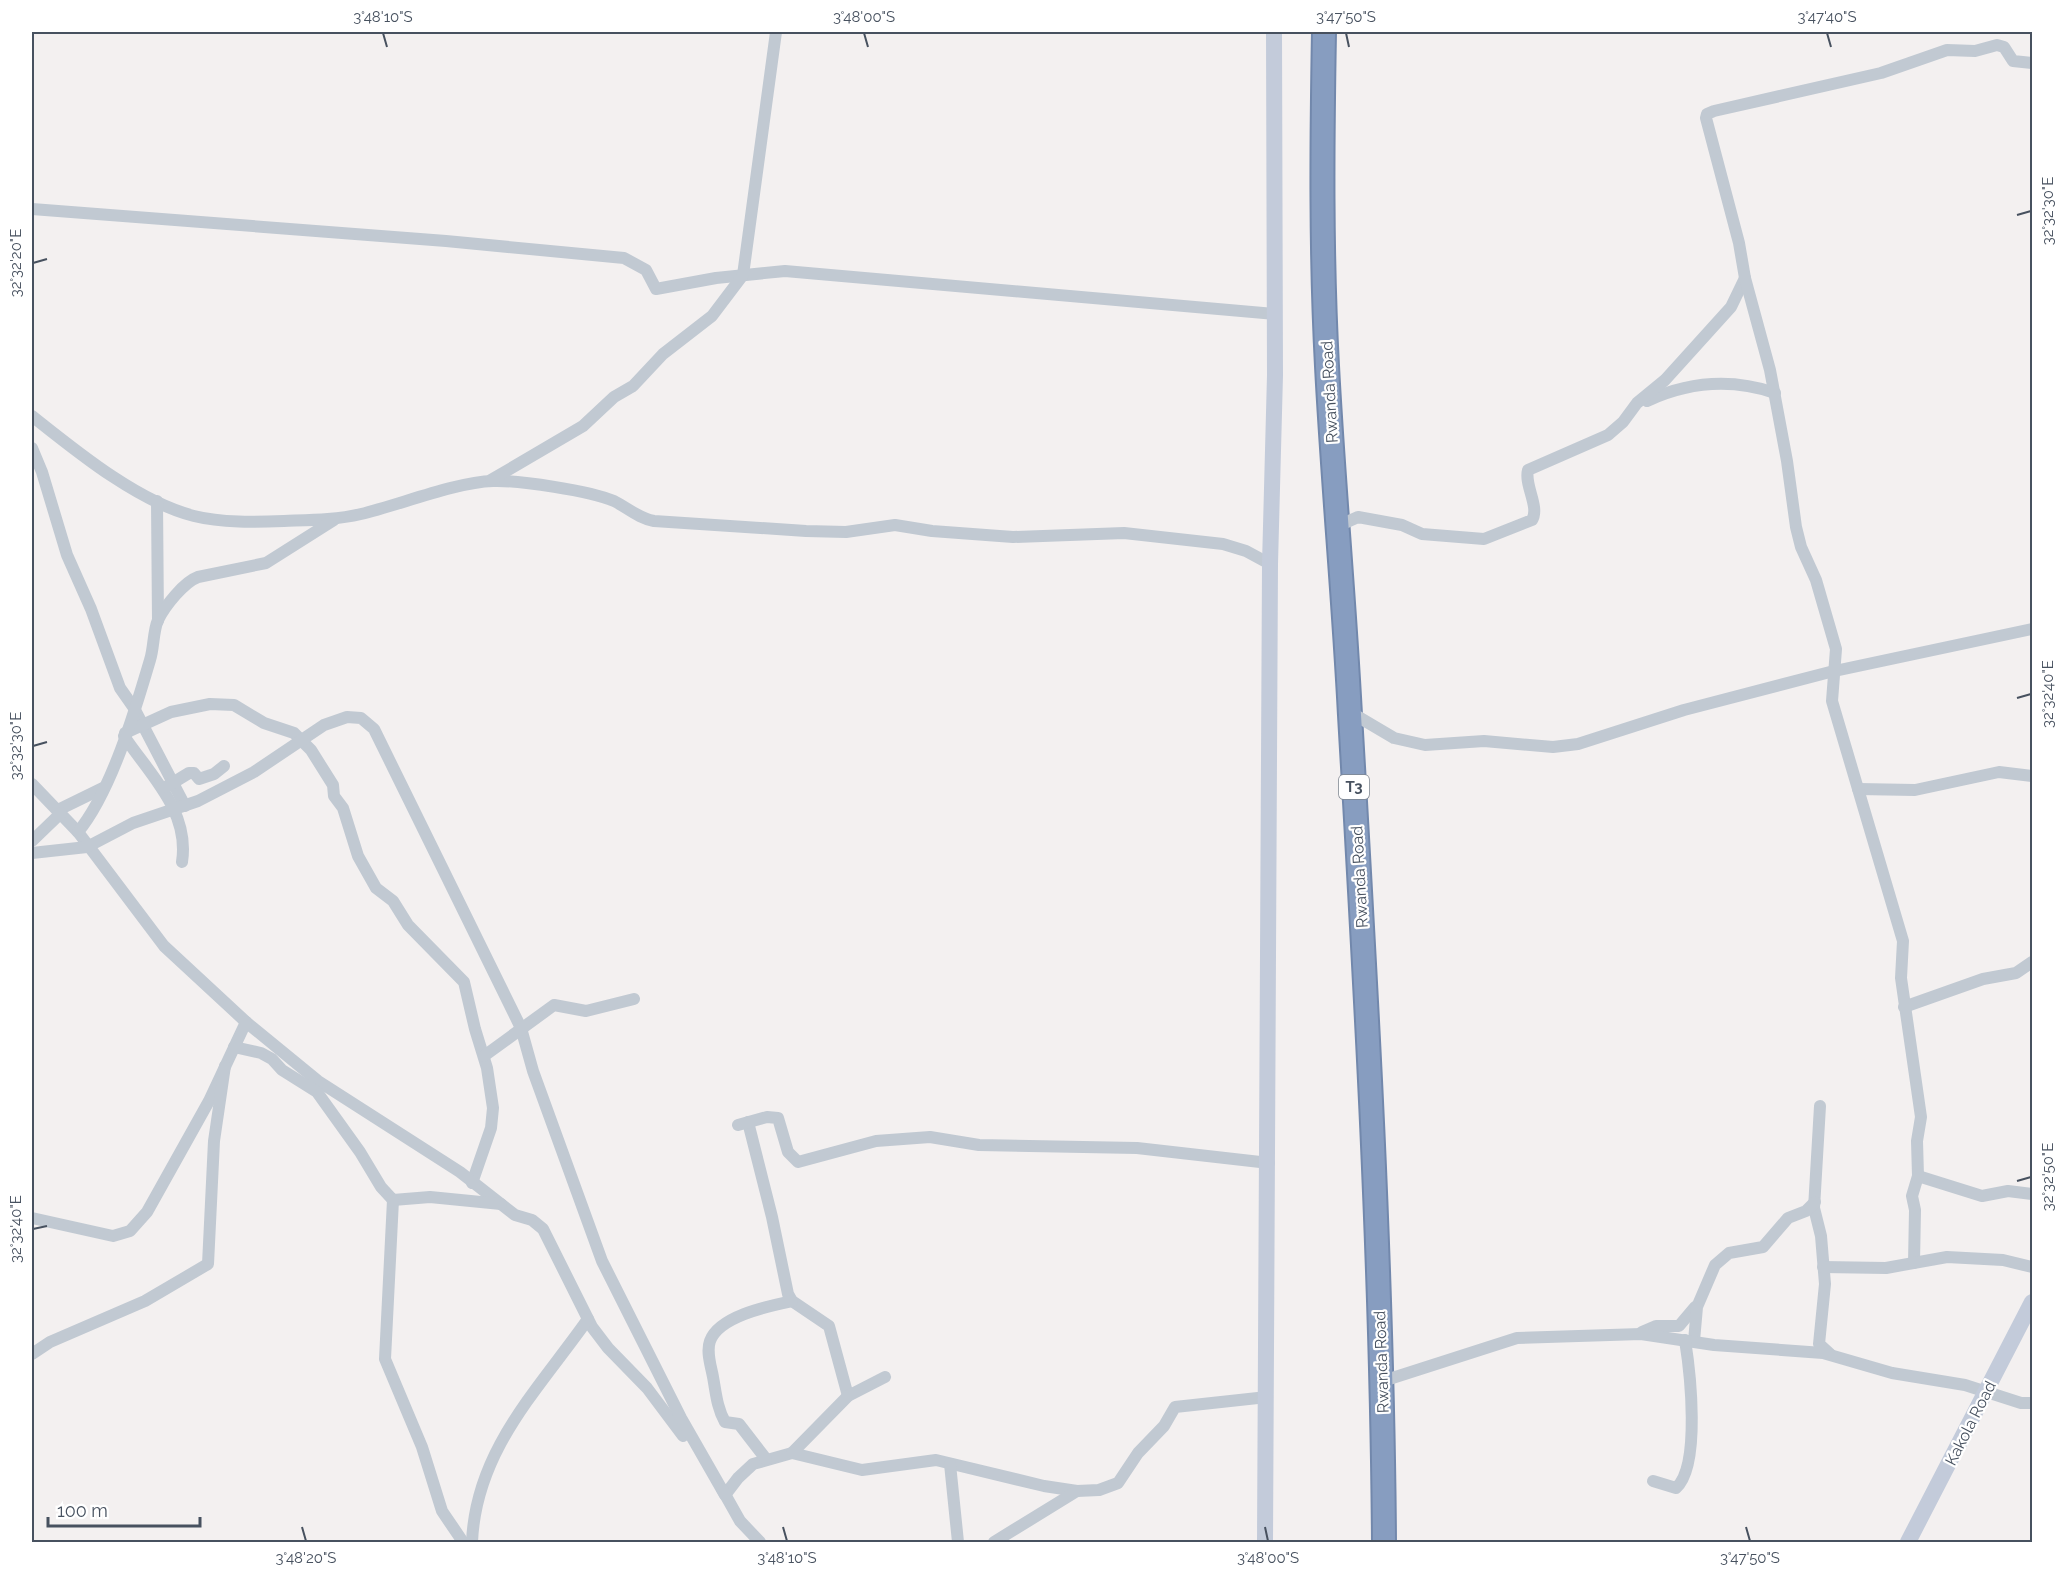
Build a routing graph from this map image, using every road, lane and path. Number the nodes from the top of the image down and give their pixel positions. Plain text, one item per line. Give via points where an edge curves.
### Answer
1 (776, 32) edge
2 (1274, 32) edge
3 (1324, 32) edge
4 (2032, 63) edge
5 (32, 209) edge
6 (743, 275) junction
7 (1744, 278) junction
8 (1274, 314) junction
9 (1775, 393) junction
10 (1635, 406) junction
11 (32, 416) edge
12 (32, 448) edge
13 (490, 481) junction
14 (157, 501) junction
15 (333, 520) junction
16 (1338, 526) junction
17 (1270, 564) junction
18 (158, 621) junction
19 (2032, 629) edge
20 (1836, 671) junction
21 (134, 708) junction
22 (1350, 712) junction
23 (142, 725) junction
24 (124, 734) junction
25 (301, 739) junction
26 (224, 766) dead end
27 (2032, 776) edge
28 (32, 784) edge
29 (167, 786) junction
30 (103, 788) junction
31 (1858, 789) junction
32 (180, 808) junction
33 (59, 812) junction
34 (78, 832) junction
35 (32, 841) edge
36 (87, 847) junction
37 (32, 853) edge
38 (182, 862) dead end
39 (2032, 962) edge
40 (634, 999) dead end
41 (1904, 1007) junction
42 (246, 1022) junction
43 (521, 1028) junction
44 (234, 1047) junction
45 (484, 1056) junction
46 (225, 1066) junction
47 (1820, 1106) dead end
48 (1269, 1163) junction
49 (1918, 1176) junction
50 (472, 1183) junction
51 (2032, 1194) edge
52 (393, 1200) junction
53 (1815, 1202) junction
54 (501, 1204) junction
55 (32, 1218) edge
56 (1914, 1263) junction
57 (1823, 1267) junction
58 (2032, 1267) edge
59 (792, 1301) junction
60 (1699, 1301) junction
61 (2032, 1302) edge
62 (588, 1318) junction
63 (1636, 1334) junction
64 (1690, 1340) junction
65 (32, 1354) edge
66 (1831, 1355) junction
67 (885, 1377) dead end
68 (1383, 1382) junction
69 (1986, 1392) junction
70 (848, 1396) junction
71 (1266, 1397) junction
72 (2027, 1403) edge
73 (2032, 1414) edge
74 (792, 1453) junction
75 (766, 1459) junction
76 (950, 1464) junction
77 (1653, 1481) dead end
78 (1077, 1491) junction
79 (723, 1492) junction
80 (463, 1542) edge
81 (472, 1542) edge
82 (760, 1542) edge
83 (958, 1542) edge
84 (994, 1542) edge
85 (1265, 1542) edge
86 (1384, 1542) edge
87 (1908, 1542) edge

1 - 6 street
2 - 8 street
3 - 16 highway, Rwanda Road / T3 via 1326,343
4 - 7 street via 2013,61 2004,47 1997,45 1975,51 1947,50 1881,73 1709,112 1707,118 1739,243
5 - 6 street via 624,258 646,270 656,289
6 - 8 street via 785,271 834,274
6 - 13 street via 712,316 663,354 633,386 614,397 583,426
7 - 9 street
7 - 10 street via 1731,307 1665,380
8 - 17 street
9 - 10 street via 1737,384 1705,383 1669,391
9 - 20 street via 1796,527 1834,642
10 - 16 street via 1623,422 1597,442 1530,468 1526,478 1534,518 1489,538 1422,534 1402,525 1358,517
11 - 14 street via 75,451
12 - 21 street via 67,555 120,688
13 - 15 street
13 - 17 street via 526,482 613,501 654,521 846,532 895,525 1013,537 1124,533 1223,544
14 - 15 street via 208,519
14 - 18 street
15 - 18 street via 266,563 193,579
16 - 22 highway, Rwanda Road / T3
17 - 48 street
18 - 21 street
19 - 20 street
20 - 22 street via 1684,710 1578,744 1553,747 1484,741 1425,745 1394,738
20 - 31 street via 1832,702
21 - 23 street
21 - 24 street
22 - 68 highway, Rwanda Road / T3
23 - 24 street
23 - 25 street via 171,712 210,704 234,705 254,719 283,728
23 - 29 street
24 - 29 street
24 - 30 street
25 - 32 street via 254,772
25 - 43 street via 347,717 361,718 374,729
25 - 45 street via 333,786 358,856 376,888 393,901 408,925 464,982
26 - 29 street via 199,779 189,773
27 - 31 street via 1999,772 1915,790
28 - 33 street
29 - 32 street
30 - 33 street
30 - 34 street via 90,817
31 - 41 street via 1903,941 1900,960
32 - 36 street via 132,823
32 - 38 street
33 - 34 street
33 - 35 street
34 - 36 street
36 - 37 street
36 - 42 street via 164,946
39 - 41 street via 2016,973 1983,979
40 - 43 street via 586,1011 554,1005
41 - 49 street via 1920,1104
42 - 44 street
42 - 50 street via 318,1081
43 - 45 street
43 - 79 street via 602,1261
44 - 46 street
44 - 52 street via 261,1053 317,1092
45 - 50 street via 493,1108 491,1128
46 - 55 street via 161,1190 136,1226 113,1236
46 - 65 street via 214,1141 208,1264 145,1301 50,1342
47 - 53 street
48 - 59 street via 1137,1148 979,1144 930,1137 876,1142 798,1162 788,1152 778,1118 743,1123 772,1217 785,1287
48 - 71 street
49 - 51 street via 1982,1196 2008,1191
49 - 56 street via 1912,1196
50 - 54 street
52 - 54 street via 430,1197
52 - 80 street via 385,1359 422,1447 442,1510
53 - 57 street
53 - 60 street via 1806,1211 1788,1218 1763,1247 1724,1257 1715,1265
54 - 62 street via 515,1215 532,1220 547,1234
56 - 57 street via 1858,1269
56 - 58 street via 1941,1257 1989,1258
57 - 66 street via 1819,1344
59 - 70 street via 830,1326
59 - 75 street via 738,1316 710,1342 718,1410 725,1422 739,1424
60 - 63 street via 1679,1326 1656,1326
60 - 64 street
61 - 69 street, Kakola Road
62 - 79 street via 608,1348 675,1424
62 - 81 street via 502,1439 482,1481
63 - 64 street
63 - 68 street via 1517,1338
64 - 66 street
64 - 77 street via 1692,1422 1684,1473 1676,1488
66 - 69 street via 1892,1373
67 - 70 street
68 - 86 highway, Rwanda Road / T3
69 - 72 street
69 - 87 street, Kakola Road
70 - 74 street
71 - 78 street via 1175,1407 1118,1483 1099,1490
71 - 85 street
72 - 73 street
74 - 75 street
74 - 76 street via 862,1470 928,1460
75 - 79 street via 746,1469
76 - 78 street
76 - 83 street
78 - 84 street
79 - 82 street via 740,1521

